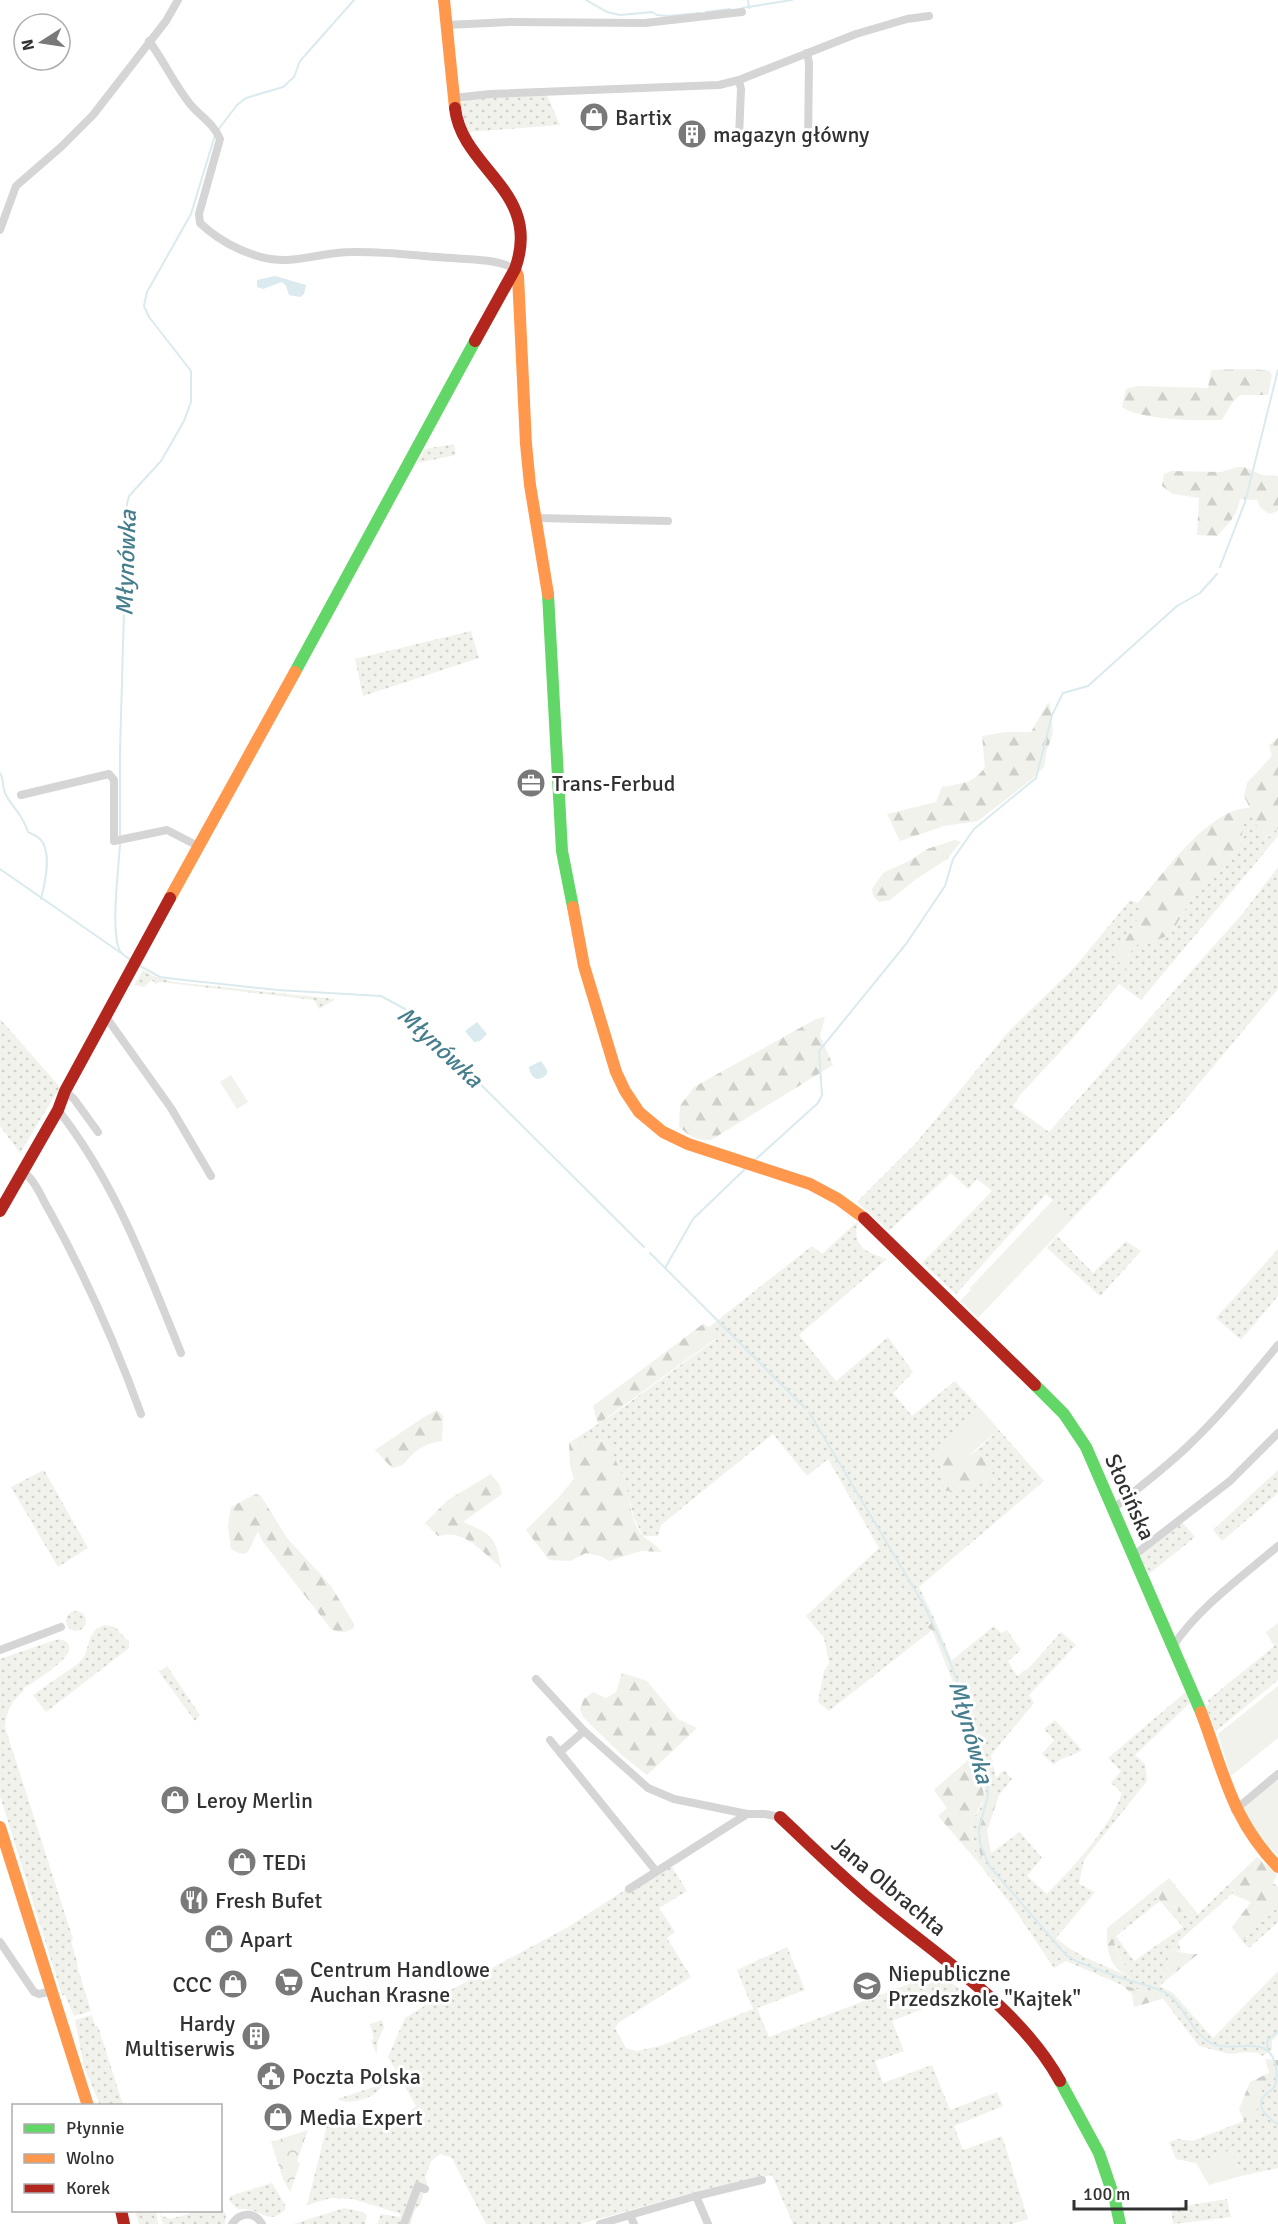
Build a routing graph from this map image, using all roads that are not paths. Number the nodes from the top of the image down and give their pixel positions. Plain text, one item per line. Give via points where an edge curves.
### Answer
1 (178, 0) edge
2 (444, 0) edge
3 (742, 12) dead end
4 (929, 16) dead end
5 (446, 25) junction
6 (149, 41) junction
7 (807, 53) junction
8 (739, 80) junction
9 (453, 98) junction
10 (739, 138) dead end
11 (808, 143) dead end
12 (0, 230) edge
13 (515, 269) junction
14 (537, 518) junction
15 (668, 521) dead end
16 (21, 795) dead end
17 (200, 848) junction
18 (106, 1017) junction
19 (65, 1091) junction
20 (58, 1110) junction
21 (98, 1131) dead end
22 (22, 1171) junction
23 (211, 1176) dead end
24 (0, 1211) edge
25 (1278, 1345) edge
26 (181, 1353) dead end
27 (141, 1414) dead end
28 (1278, 1433) edge
29 (1113, 1509) junction
30 (1278, 1546) edge
31 (1133, 1556) junction
32 (61, 1627) dead end
33 (1173, 1646) junction
34 (0, 1650) edge
35 (536, 1679) dead end
36 (584, 1731) junction
37 (550, 1740) dead end
38 (560, 1752) junction
39 (1278, 1774) edge
40 (1235, 1810) junction
41 (747, 1814) junction
42 (780, 1817) joint
43 (0, 1827) edge
44 (1278, 1867) edge
45 (656, 1871) junction
46 (629, 1889) dead end
47 (0, 1942) edge
48 (52, 1991) junction
49 (87, 2104) edge
50 (762, 2180) dead end
51 (425, 2188) dead end
52 (696, 2196) junction
53 (632, 2220) edge
54 (232, 2224) edge
55 (262, 2224) edge
56 (404, 2224) edge
57 (600, 2224) edge
58 (708, 2224) edge
59 (1120, 2224) edge

1 - 6 street
2 - 5 street
3 - 5 street via 645,23
4 - 7 street via 878,26
5 - 9 street
6 - 12 street via 93,115 16,186
6 - 13 street via 191,105 220,139 199,219 203,226 250,254 276,260 367,252 470,260
7 - 8 street
7 - 11 street
8 - 9 street via 679,88
8 - 10 street
9 - 13 street via 461,131 517,212 520,243
13 - 14 street, Słocińska via 526,450
13 - 17 street
14 - 15 street
14 - 29 street, Słocińska via 549,603 562,851 584,966 625,1091 639,1112 663,1132 810,1184 851,1206 1064,1414 1086,1447
16 - 17 street via 109,774 114,780 114,841 167,830
17 - 18 street
18 - 19 street
18 - 23 street via 171,1108
19 - 20 street
19 - 21 street via 75,1098
20 - 22 street
20 - 26 street via 104,1177 146,1265
22 - 24 street
22 - 27 street via 32,1180 65,1240 119,1354
25 - 29 street via 1188,1446
28 - 31 street via 1230,1481
29 - 31 street, Słocińska
30 - 33 street via 1207,1607
31 - 33 street, Słocińska
32 - 34 street
33 - 40 street, Słocińska via 1211,1738
35 - 36 street
36 - 38 street
36 - 41 street via 648,1788 674,1799
37 - 38 street
38 - 45 street
39 - 40 street
40 - 44 street, Słocińska via 1249,1835
41 - 42 street
41 - 45 street
42 - 59 street, Jana Olbrachta via 872,1902 992,1999 1030,2037 1052,2067 1099,2153
43 - 48 street
45 - 46 street
47 - 48 street via 34,1992
48 - 49 street
50 - 52 street
51 - 56 street via 418,2186
52 - 53 street
52 - 58 street
53 - 57 street
54 - 55 street via 246,2214

